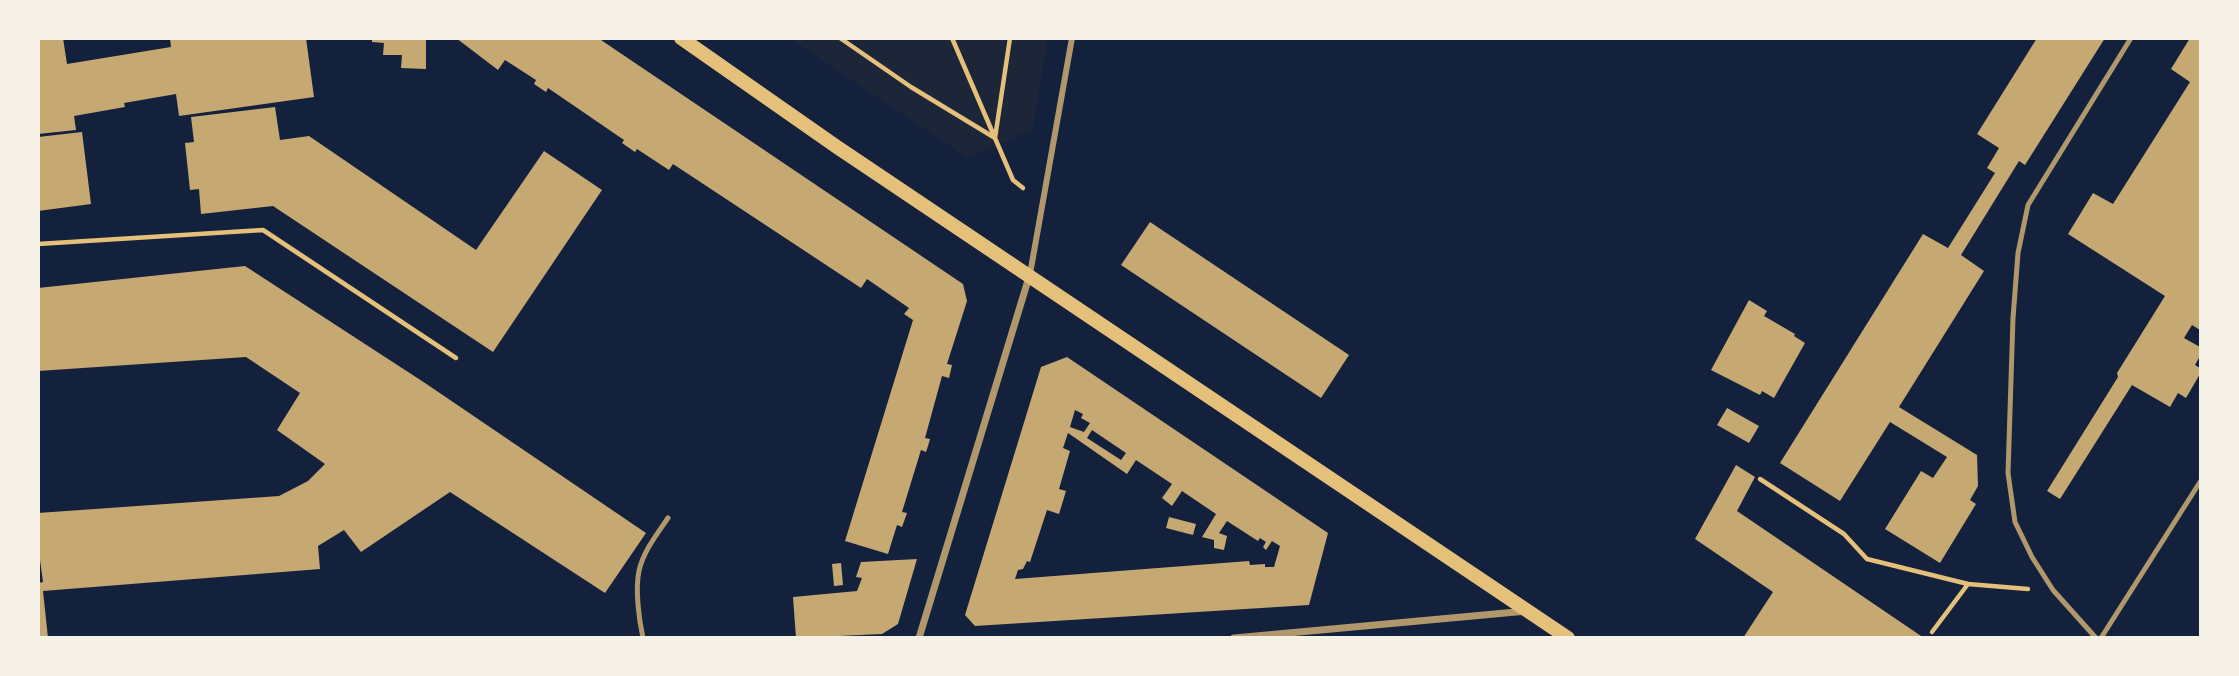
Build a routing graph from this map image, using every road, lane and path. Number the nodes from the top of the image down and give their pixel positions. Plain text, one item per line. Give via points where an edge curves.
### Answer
1 (681, 38) edge
2 (840, 38) edge
3 (952, 38) edge
4 (1010, 38) edge
5 (1072, 38) edge
6 (2131, 38) edge
7 (995, 138) junction
8 (1042, 203) junction
9 (38, 244) edge
10 (1030, 276) junction
11 (456, 358) dead end
12 (1760, 479) dead end
13 (2200, 482) edge
14 (668, 518) dead end
15 (1968, 584) junction
16 (2053, 590) junction
17 (1528, 611) junction
18 (1932, 632) dead end
19 (643, 638) edge
20 (919, 638) edge
21 (1234, 638) edge
22 (1567, 638) edge
23 (2099, 638) edge

1 - 10 main road
2 - 7 path
3 - 7 path
4 - 7 path
5 - 8 street
6 - 16 lane via 2028,205 2018,253 2008,473 2015,522
7 - 8 path via 1013,180
8 - 10 street
9 - 11 path via 263,230
10 - 17 main road
10 - 20 street
12 - 15 path via 1844,534 1867,559
13 - 23 lane
14 - 19 lane via 639,572
15 - 16 path
15 - 18 path
16 - 23 lane
17 - 21 street
17 - 22 main road

